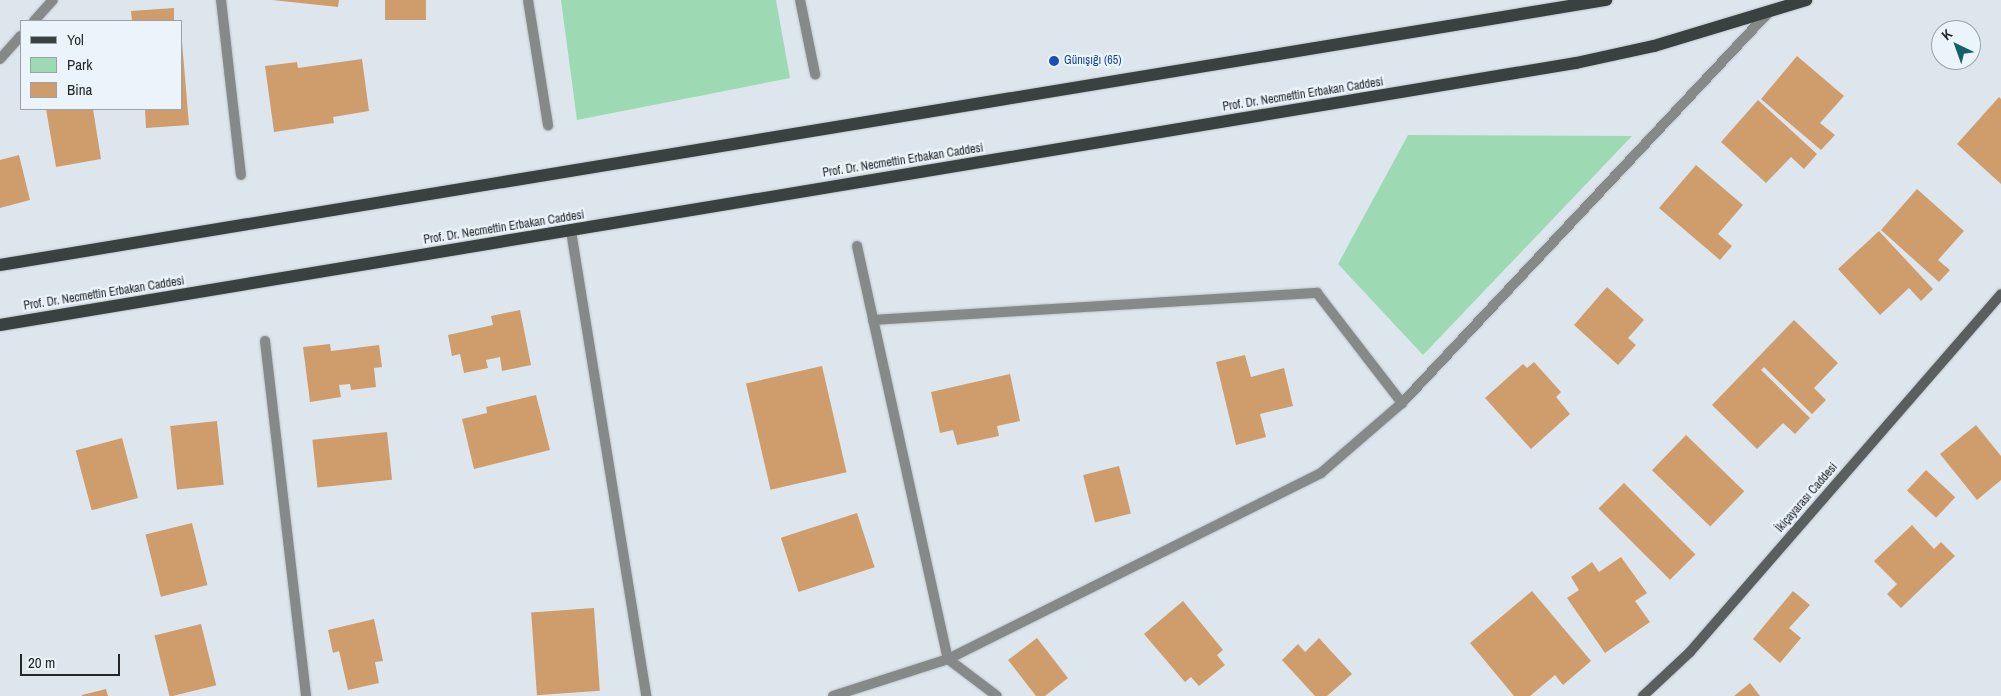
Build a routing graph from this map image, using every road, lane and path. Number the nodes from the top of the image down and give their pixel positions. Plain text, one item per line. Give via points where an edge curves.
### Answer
1 (53, 0) edge
2 (221, 0) edge
3 (528, 0) edge
4 (800, 0) edge
5 (1606, 0) edge
6 (1806, 0) edge
7 (1768, 13) junction
8 (35, 20) edge
9 (20, 37) edge
10 (0, 59) edge
11 (815, 74) dead end
12 (548, 126) dead end
13 (241, 175) dead end
14 (571, 230) junction
15 (857, 246) dead end
16 (0, 265) edge
17 (2001, 294) edge
18 (2001, 305) edge
19 (1987, 313) junction
20 (873, 320) junction
21 (0, 325) edge
22 (265, 341) dead end
23 (1402, 403) junction
24 (948, 659) junction
25 (306, 696) edge
26 (646, 696) edge
27 (833, 696) edge
28 (997, 696) edge
29 (1643, 696) edge

1 - 8 street
2 - 13 street
3 - 12 street
4 - 11 street
5 - 16 main road
6 - 7 main road, Prof. Dr. Necmettin Erbakan Caddesi
7 - 14 main road, Prof. Dr. Necmettin Erbakan Caddesi via 1576,63
7 - 23 street
9 - 10 street
14 - 21 main road, Prof. Dr. Necmettin Erbakan Caddesi
14 - 26 street
15 - 20 street
17 - 19 street, İkiçayarası Caddesi
18 - 19 street, İkiçayarası Caddesi
19 - 29 street, İkiçayarası Caddesi via 1690,652
20 - 23 street via 1318,293
20 - 24 street
22 - 25 street
23 - 24 street via 1321,473
24 - 27 street
24 - 28 street

